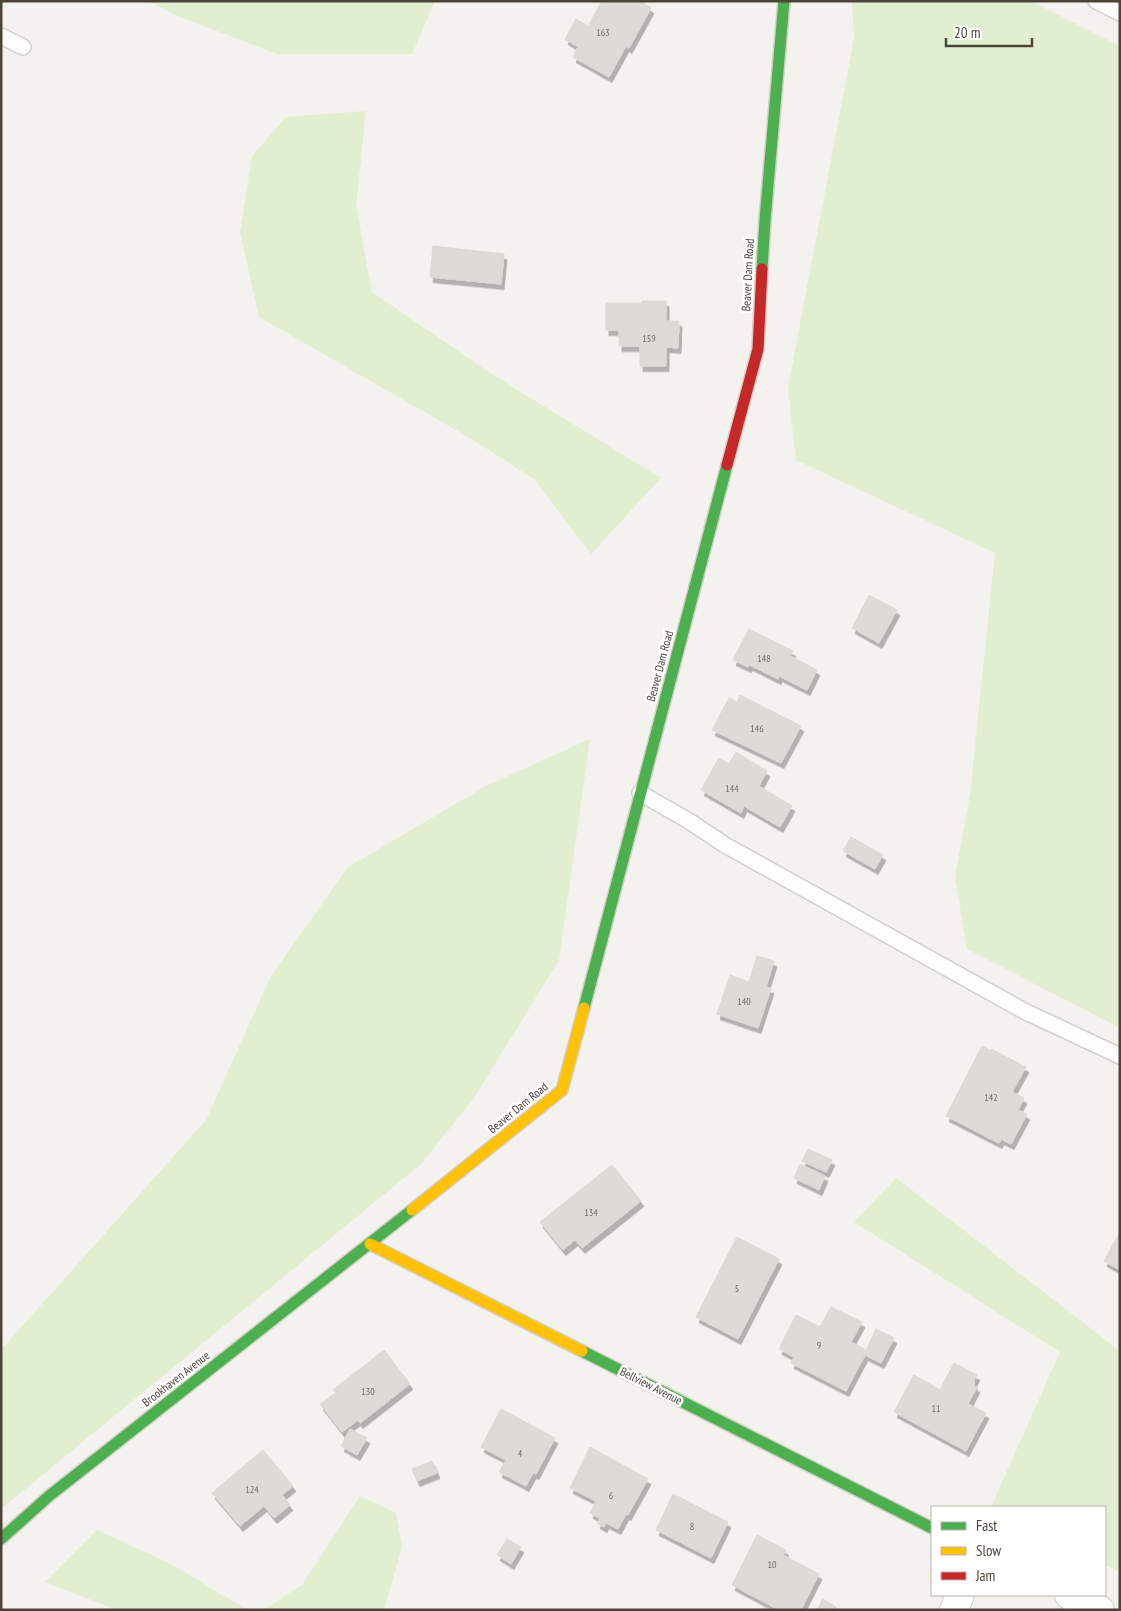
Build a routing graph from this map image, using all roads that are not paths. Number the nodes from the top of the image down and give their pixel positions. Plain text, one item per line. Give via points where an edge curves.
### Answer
1 (784, 1) edge
2 (1096, 1) edge
3 (1120, 13) edge
4 (1, 36) edge
5 (23, 47) dead end
6 (640, 793) junction
7 (1120, 1056) edge
8 (370, 1244) junction
9 (931, 1527) edge
10 (1, 1539) edge
11 (960, 1596) edge
12 (1071, 1596) edge
13 (954, 1610) edge
14 (1100, 1610) edge

1 - 6 street, Beaver Dam Road via 764,220 758,348
2 - 3 lane
4 - 5 lane
6 - 7 lane via 725,845 1024,1011
6 - 8 street, Beaver Dam Road via 562,1090
8 - 9 street, Bellview Avenue
8 - 10 street, Brookhaven Avenue via 48,1496
11 - 13 street
12 - 14 street

